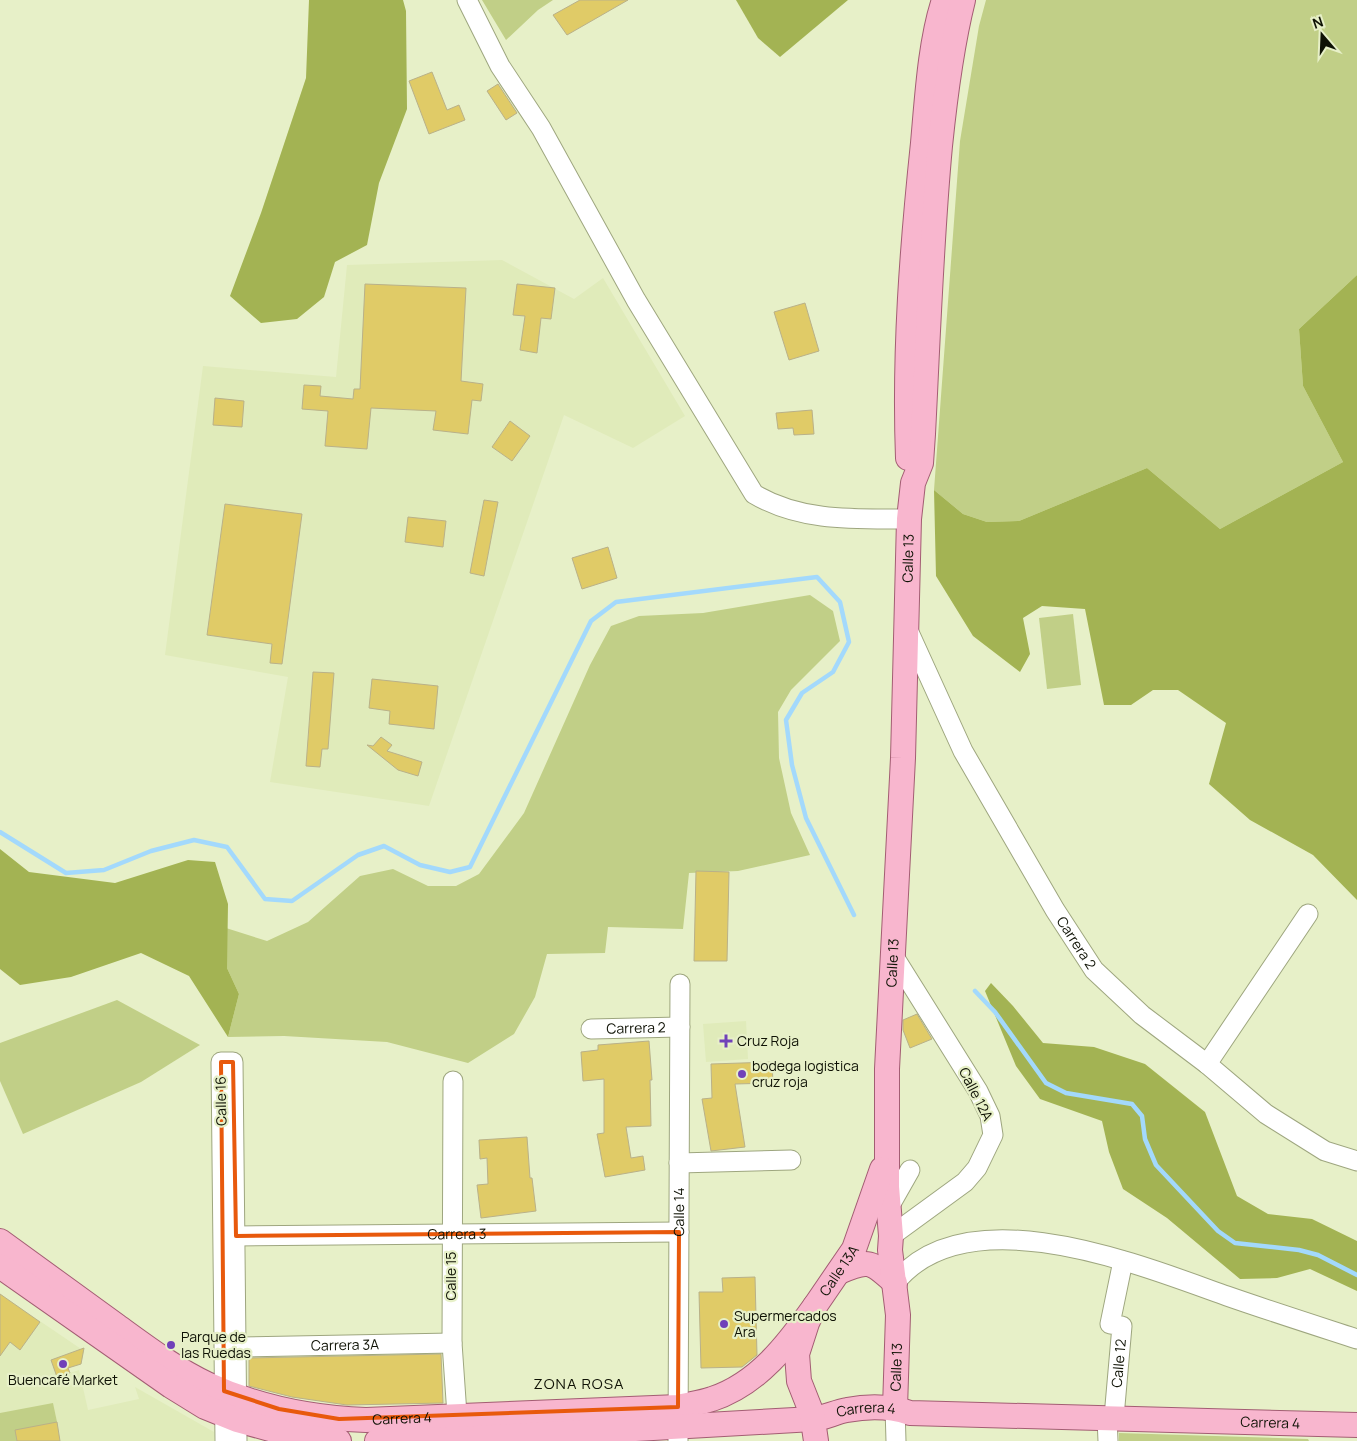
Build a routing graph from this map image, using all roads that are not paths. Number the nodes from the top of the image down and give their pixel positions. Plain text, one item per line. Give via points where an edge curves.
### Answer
1 (467, 0) edge
2 (944, 0) edge
3 (963, 0) edge
4 (913, 483) junction
5 (909, 519) junction
6 (906, 624) junction
7 (1308, 914) dead end
8 (893, 956) junction
9 (680, 984) dead end
10 (680, 1027) junction
11 (591, 1029) dead end
12 (1206, 1064) junction
13 (453, 1081) dead end
14 (887, 1158) junction
15 (791, 1160) dead end
16 (1357, 1161) edge
17 (680, 1163) junction
18 (910, 1170) dead end
19 (889, 1207) junction
20 (679, 1232) junction
21 (451, 1235) junction
22 (236, 1236) junction
23 (891, 1236) junction
24 (0, 1241) edge
25 (1123, 1261) junction
26 (0, 1266) edge
27 (839, 1272) junction
28 (895, 1283) junction
29 (815, 1306) junction
30 (1357, 1339) edge
31 (452, 1343) junction
32 (237, 1348) junction
33 (138, 1352) junction
34 (895, 1408) junction
35 (232, 1413) edge
36 (457, 1415) junction
37 (1111, 1417) junction
38 (678, 1425) edge
39 (1357, 1425) edge
40 (814, 1430) edge
41 (1328, 1433) edge
42 (458, 1440) edge
43 (224, 1441) edge
44 (339, 1441) edge
45 (377, 1441) edge
46 (896, 1441) edge
47 (1108, 1441) edge

1 - 5 street via 500,66 541,128 636,300 754,494 793,512 834,519
2 - 4 main road via 926,106 912,259 906,407 908,462
3 - 4 main road via 943,122 931,256 921,463
4 - 5 main road, Calle 13
5 - 6 main road, Calle 13
6 - 8 main road, Calle 13
6 - 12 street, Carrera 2 via 963,751 1055,910 1094,970 1142,1015
7 - 12 street
8 - 14 main road, Calle 13 via 887,1069
8 - 23 street, Calle 12A via 978,1091 990,1116 993,1135 977,1168 965,1182
9 - 10 street, Calle 14
10 - 11 street, Carrera 2
10 - 17 street, Calle 14
12 - 16 street, Carrera 2 via 1266,1114 1325,1151
13 - 21 street, Calle 15
14 - 19 main road, Calle 13
14 - 27 main road, Calle 13A via 859,1238
15 - 17 street
17 - 20 street, Calle 14
18 - 19 street
19 - 23 main road, Calle 13
20 - 21 street, Carrera 3
20 - 38 street, Calle 14
21 - 22 street, Carrera 3
21 - 31 street, Calle 15
22 - 32 street, Calle 16
22 - 35 street, Calle 16 via 233,1062 221,1062
23 - 28 main road, Calle 13
24 - 33 main road, Carrera 4
25 - 28 street via 1032,1242 968,1242 947,1246 925,1256 908,1267
25 - 30 street
25 - 37 street, Calle 12 via 1110,1324 1122,1326
26 - 33 main road, Carrera 4
27 - 28 main road via 864,1262 873,1263
27 - 29 main road, Calle 13A
28 - 34 main road, Calle 13 via 898,1316
29 - 38 main road, Carrera 4 via 785,1348 749,1380 712,1399
29 - 40 main road, Calle 13A via 796,1354 799,1381
31 - 32 street, Carrera 3A
31 - 36 street, Calle 15
32 - 35 street, Calle 16
33 - 35 main road, Carrera 4 via 192,1376
34 - 37 main road, Carrera 4 via 910,1413
34 - 40 main road, Carrera 4 via 847,1410
34 - 46 street, Calle 13
35 - 36 main road, Carrera 4 via 279,1409 366,1420
35 - 43 street, Calle 16
35 - 44 main road, Carrera 4 via 292,1434
36 - 38 main road, Carrera 4
36 - 42 street, Calle 15
37 - 41 main road, Carrera 4
37 - 47 street, Calle 12
38 - 40 main road, Carrera 4
38 - 42 main road, Carrera 4
39 - 41 main road, Carrera 4
42 - 45 main road, Carrera 4

